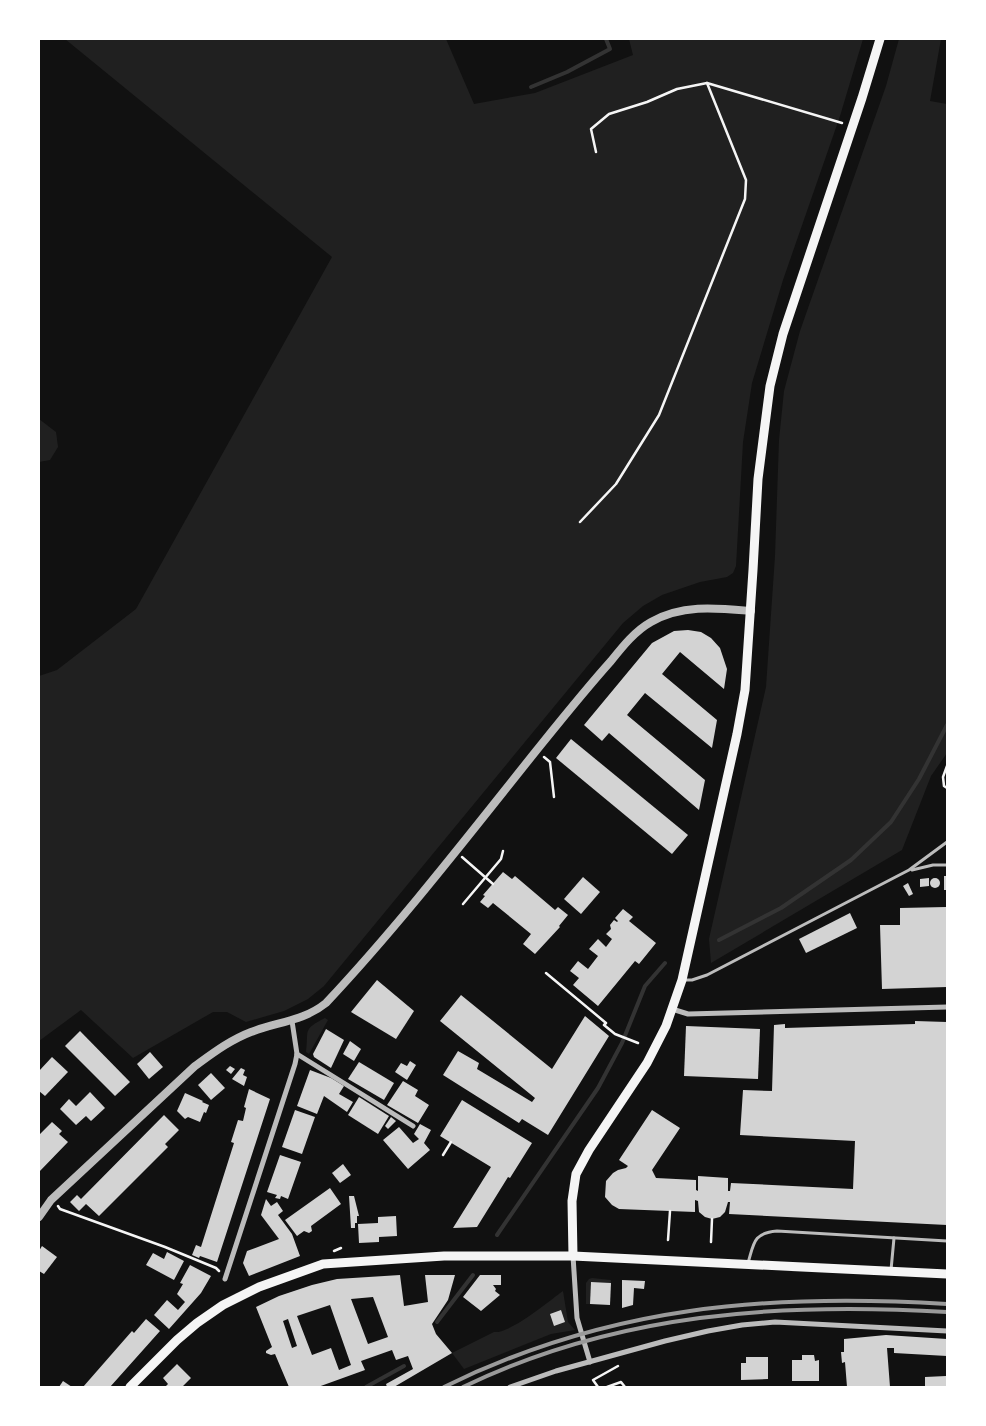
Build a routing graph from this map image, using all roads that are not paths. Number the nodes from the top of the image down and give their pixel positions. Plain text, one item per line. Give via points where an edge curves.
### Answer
1 (880, 39) edge
2 (751, 611) junction
3 (947, 842) edge
4 (947, 865) edge
5 (908, 870) junction
6 (682, 980) junction
7 (947, 1007) edge
8 (672, 1009) junction
9 (292, 1021) junction
10 (297, 1054) junction
11 (414, 1126) dead end
12 (39, 1217) edge
13 (894, 1238) junction
14 (947, 1241) edge
15 (573, 1256) junction
16 (748, 1264) junction
17 (891, 1271) junction
18 (947, 1274) edge
19 (226, 1279) dead end
20 (947, 1331) edge
21 (590, 1362) junction
22 (523, 1382) junction
23 (130, 1387) edge
24 (510, 1387) edge
25 (518, 1387) edge

1 - 2 main road via 783,334 770,386 758,479
2 - 6 main road via 738,734
2 - 9 street via 682,610 650,622 634,635 586,688 418,897 324,1005
3 - 5 lane
4 - 5 lane
5 - 6 lane via 707,975
6 - 8 main road
7 - 8 street via 688,1014
8 - 15 main road via 647,1063 576,1174 572,1201
9 - 10 street
9 - 12 street via 242,1035 195,1066 51,1200
10 - 11 street
10 - 19 street
13 - 14 lane
13 - 16 lane via 766,1232 754,1242
13 - 17 lane
15 - 16 main road
15 - 21 street via 577,1318
15 - 23 main road via 432,1257 323,1264 259,1287 223,1305 197,1322
16 - 17 main road
17 - 18 main road
20 - 21 street via 774,1322 708,1331
21 - 22 street
22 - 24 street
22 - 25 street

